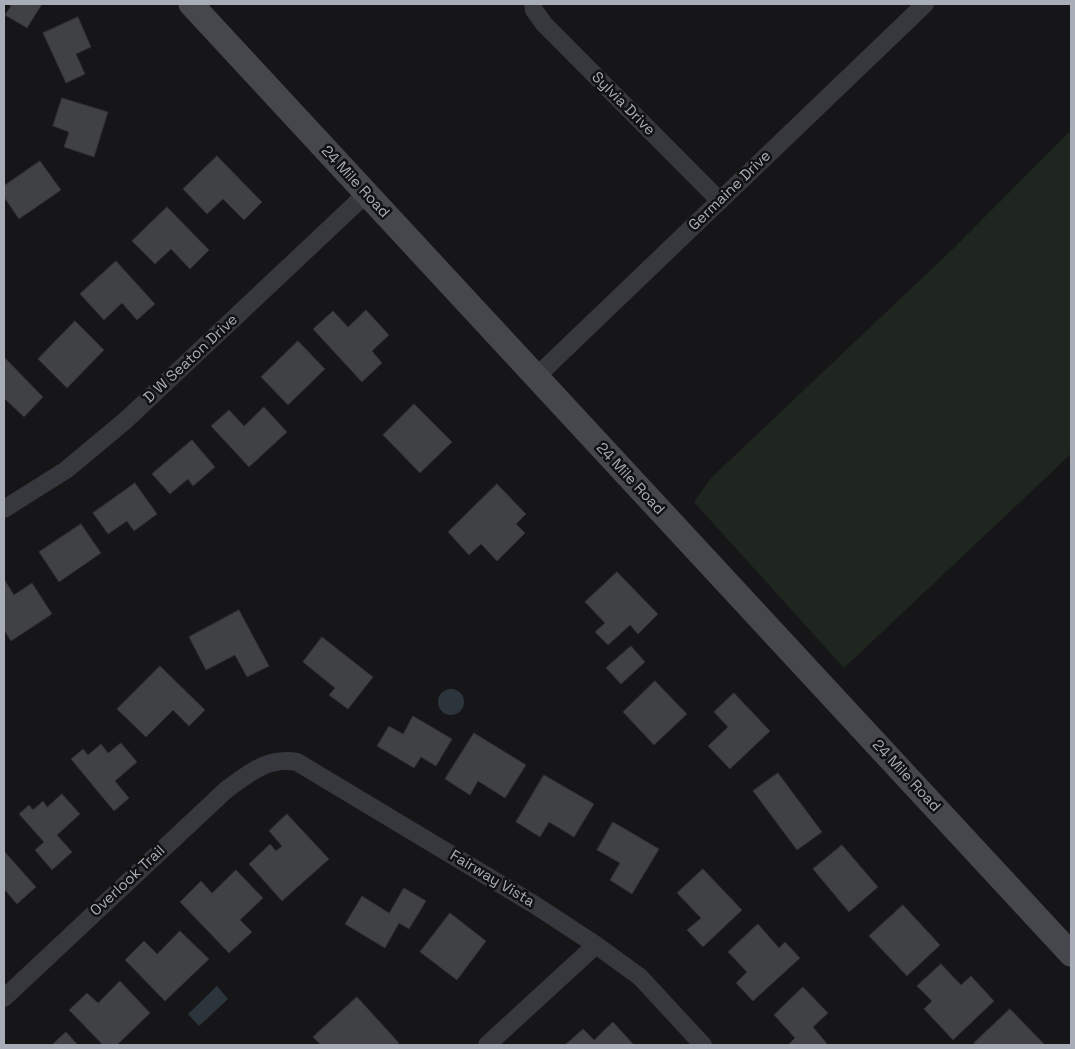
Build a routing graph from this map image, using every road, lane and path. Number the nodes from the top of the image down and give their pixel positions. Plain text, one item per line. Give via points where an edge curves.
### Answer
1 (191, 4) edge
2 (533, 4) edge
3 (924, 4) edge
4 (366, 194) junction
5 (720, 201) junction
6 (536, 377) junction
7 (4, 508) edge
8 (255, 769) joint
9 (596, 945) junction
10 (1071, 954) edge
11 (4, 998) edge
12 (487, 1045) edge
13 (703, 1045) edge

1 - 4 street, 24 Mile Road
2 - 5 street, Sylvia Drive via 544,24
3 - 5 street, Germaine Drive
4 - 6 street, 24 Mile Road
4 - 7 street, D W Seaton Drive via 126,420 66,470
5 - 6 street, Germaine Drive
6 - 10 street, 24 Mile Road
8 - 9 street, Fairway Vista via 278,760 297,762
8 - 11 street, Overlook Trail via 204,810
9 - 12 street
9 - 13 street, Fairway Vista via 640,977

